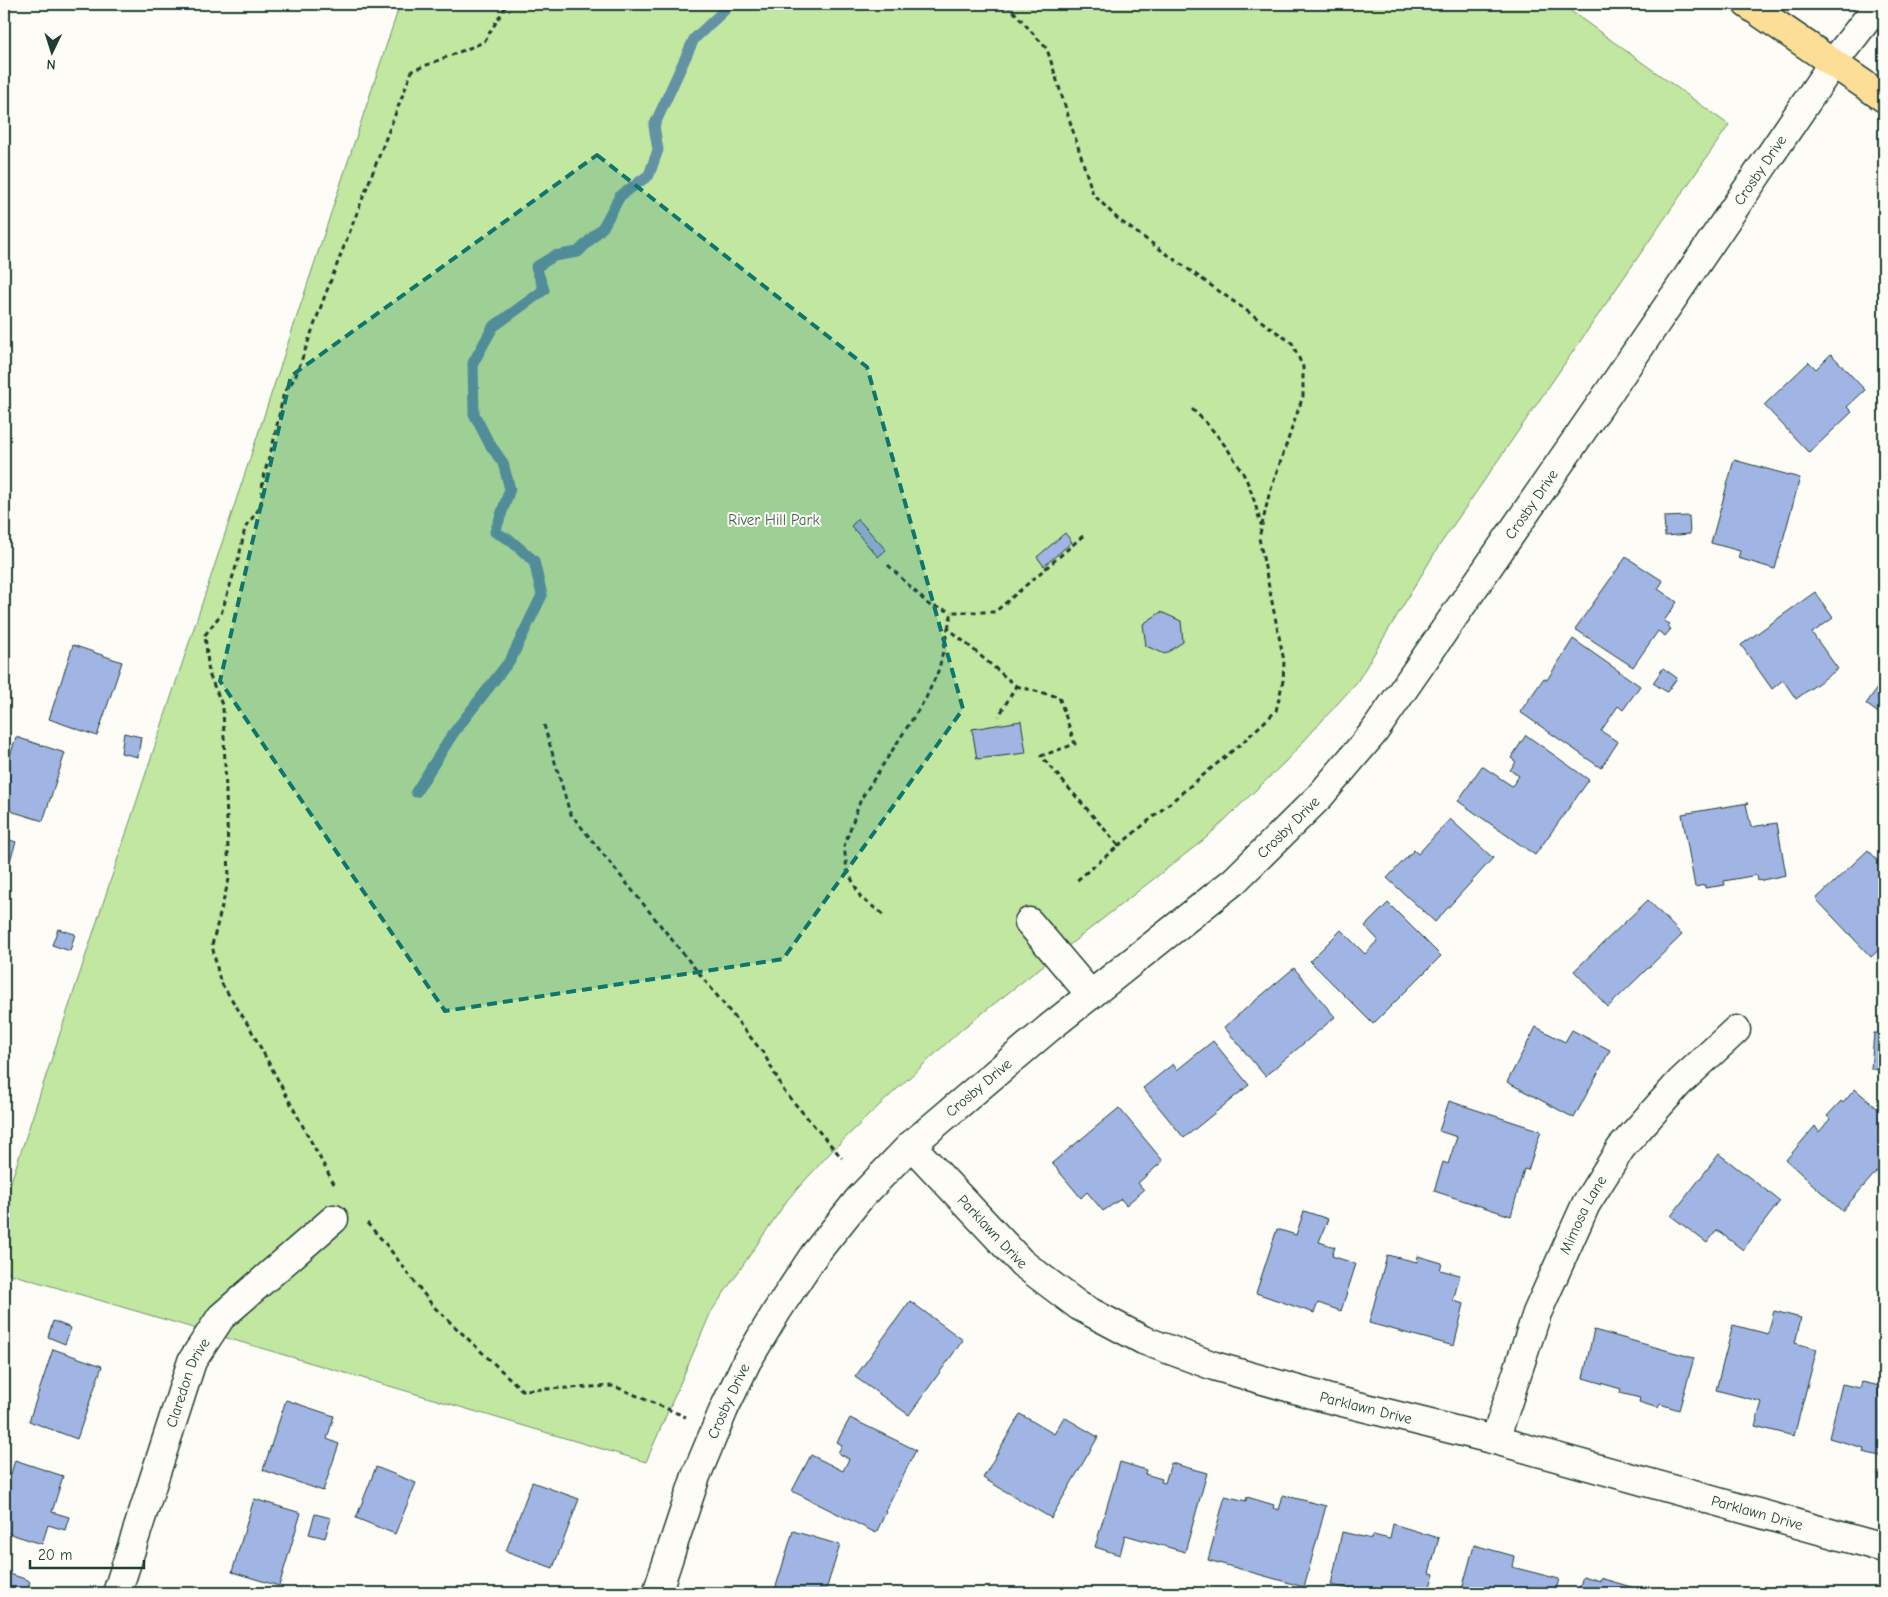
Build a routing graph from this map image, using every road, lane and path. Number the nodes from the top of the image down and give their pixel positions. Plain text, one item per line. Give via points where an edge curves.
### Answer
1 (507, 4) edge
2 (1007, 4) edge
3 (1747, 4) edge
4 (1879, 4) edge
5 (1833, 63) junction
6 (1884, 98) edge
7 (1192, 410) dead end
8 (1261, 526) junction
9 (1083, 536) dead end
10 (888, 565) dead end
11 (952, 612) junction
12 (948, 628) junction
13 (1016, 686) junction
14 (999, 716) dead end
15 (544, 726) dead end
16 (1119, 846) junction
17 (1075, 882) dead end
18 (883, 914) dead end
19 (1029, 922) dead end
20 (1091, 995) junction
21 (1736, 1030) dead end
22 (911, 1145) junction
23 (842, 1158) dead end
24 (334, 1185) dead end
25 (361, 1218) dead end
26 (334, 1219) dead end
27 (678, 1414) dead end
28 (1495, 1440) junction
29 (1884, 1548) edge
30 (117, 1593) edge
31 (657, 1593) edge

1 - 24 path via 484,42 412,72 296,378 284,392 263,478 261,506 245,528 221,614 205,635 209,674 223,707 229,879 212,944 220,981 250,1028
2 - 8 path via 1047,49 1093,194 1120,220 1292,343 1302,367 1303,396
3 - 5 main road
4 - 5 street, Crosby Drive
5 - 6 main road
5 - 20 street, Crosby Drive via 1374,732 1320,796 1234,881
7 - 8 path via 1206,421 1242,470
8 - 16 path via 1258,538 1284,661 1276,711
9 - 11 path via 995,612
10 - 11 path via 929,605
11 - 12 path
12 - 13 path
12 - 18 path via 939,669 926,698 861,799 844,846 847,870 861,898
13 - 14 path
13 - 16 path via 1059,697 1075,744 1041,756
15 - 23 path via 570,813 764,1054 784,1091
16 - 17 path
19 - 20 street
20 - 22 street, Crosby Drive
21 - 28 street, Mimosa Lane via 1680,1082 1620,1148 1586,1204 1537,1313
22 - 28 street, Parklawn Drive via 1022,1263 1079,1306 1143,1340 1214,1366 1326,1398
22 - 31 street, Crosby Drive via 859,1199 814,1255 747,1361 696,1476
25 - 27 path via 385,1243 433,1306 522,1390 614,1386
26 - 30 street, Claredon Drive via 221,1317 192,1361
28 - 29 street, Parklawn Drive

